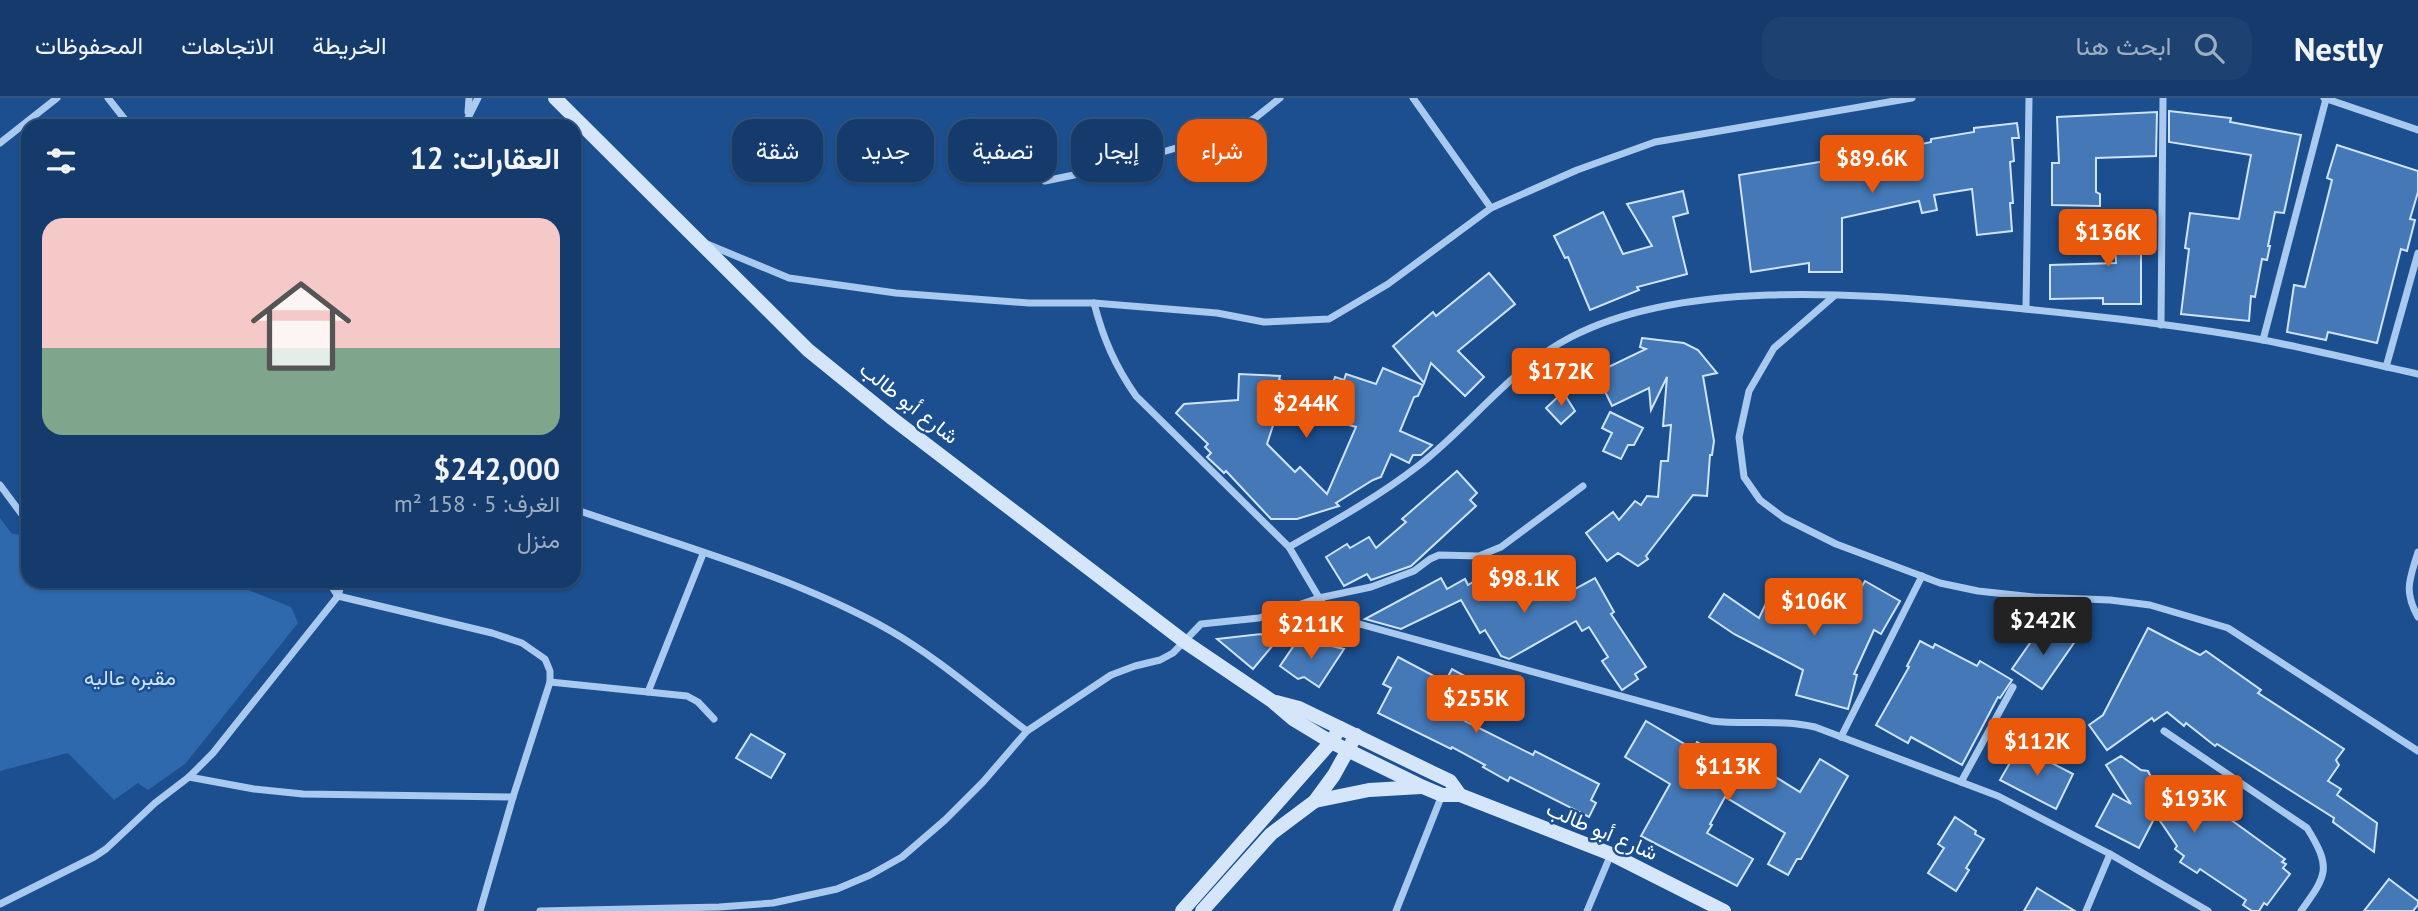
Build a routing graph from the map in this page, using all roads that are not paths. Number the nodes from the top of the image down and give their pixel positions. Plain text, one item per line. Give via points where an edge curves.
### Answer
1 (57, 98) edge
2 (108, 98) edge
3 (469, 98) edge
4 (478, 98) edge
5 (555, 98) edge
6 (1280, 98) edge
7 (1413, 98) edge
8 (1912, 98) edge
9 (2029, 98) edge
10 (2163, 98) edge
11 (2325, 98) edge
12 (468, 113) junction
13 (30, 119) edge
14 (124, 119) edge
15 (466, 119) edge
16 (576, 119) edge
17 (581, 124) edge
18 (21, 126) edge
19 (2418, 130) edge
20 (0, 143) edge
21 (1057, 178) edge
22 (1491, 208) junction
23 (699, 241) junction
24 (2418, 253) edge
25 (1834, 295) junction
26 (1094, 303) junction
27 (2026, 309) junction
28 (2161, 326) junction
29 (2263, 340) junction
30 (2386, 367) junction
31 (2418, 374) edge
32 (0, 485) edge
33 (1583, 486) dead end
34 (581, 511) edge
35 (21, 513) edge
36 (1289, 547) junction
37 (2418, 552) edge
38 (704, 554) junction
39 (1922, 576) junction
40 (333, 588) edge
41 (340, 588) edge
42 (338, 596) junction
43 (1320, 598) junction
44 (2418, 617) edge
45 (1185, 642) junction
46 (550, 682) junction
47 (2013, 687) dead end
48 (648, 692) junction
49 (1272, 701) junction
50 (715, 719) dead end
51 (1340, 728) junction
52 (1027, 731) junction
53 (2164, 731) dead end
54 (1356, 735) junction
55 (1841, 737) junction
56 (1331, 742) junction
57 (1347, 750) junction
58 (2418, 751) edge
59 (189, 777) junction
60 (1961, 782) junction
61 (1423, 787) junction
62 (1442, 795) junction
63 (1460, 795) junction
64 (513, 797) junction
65 (1315, 801) junction
66 (1611, 854) junction
67 (2110, 854) junction
68 (0, 904) edge
69 (480, 911) edge
70 (540, 911) edge
71 (1182, 911) edge
72 (1202, 911) edge
73 (1396, 911) edge
74 (1587, 911) edge
75 (1724, 911) edge
76 (2086, 911) edge
77 (2208, 911) edge
78 (2301, 911) edge

1 - 13 street
2 - 14 street
3 - 12 street
4 - 12 street
5 - 16 street, شارع أبو طالب
6 - 21 street via 1230,132
7 - 22 street
8 - 22 street via 1655,142
9 - 27 street
10 - 28 street
11 - 19 street
11 - 29 street
12 - 15 street
17 - 23 street, شارع أبو طالب
18 - 20 street
22 - 26 street via 1388,284 1329,319 1264,322 1217,313
23 - 26 street via 789,278 957,298
23 - 45 street, شارع أبو طالب via 808,349
24 - 30 street
25 - 27 street
25 - 36 street via 1720,298 1661,307 1607,321 1574,336 1492,397 1418,466
25 - 39 street via 1774,348 1749,391 1740,437 1744,477 1759,500 1784,518 1836,544
26 - 36 street via 1108,349 1136,396
27 - 28 street
28 - 29 street
29 - 30 street
30 - 31 street
32 - 35 street
33 - 43 street via 1501,547 1479,556 1439,555 1415,571
34 - 38 street
36 - 43 street
37 - 44 street via 2409,585 2410,602
38 - 48 street
38 - 52 street via 808,592 889,630
39 - 55 street
39 - 58 street via 1978,591 2150,605 2228,628
40 - 42 street
41 - 42 street
42 - 46 street via 523,643 545,659
42 - 59 street via 236,727
43 - 45 street via 1259,618 1201,624
43 - 55 street via 1345,620 1712,721 1804,724
45 - 49 street, شارع أبو طالب
45 - 52 street via 1160,660 1111,675
46 - 48 street
46 - 64 street
47 - 60 street
48 - 50 street via 687,696
49 - 51 street, شارع أبو طالب
49 - 56 street, شارع أبو طالب
51 - 54 street, شارع أبو طالب
51 - 56 street
52 - 70 street via 923,841 881,869 836,889 759,904
53 - 78 street via 2307,828 2324,860 2324,876
54 - 57 street
54 - 63 street, شارع أبو طالب via 1450,782
55 - 60 street
56 - 57 street, شارع أبو طالب
56 - 71 street
57 - 61 street, شارع أبو طالب
57 - 65 street
59 - 64 street via 303,794
59 - 68 street via 106,849
60 - 67 street
61 - 62 street, شارع أبو طالب
61 - 65 street via 1369,790
62 - 63 street, شارع أبو طالب
62 - 73 street
63 - 66 street, شارع أبو طالب
64 - 69 street
65 - 72 street via 1278,827
66 - 74 street
66 - 75 street, شارع أبو طالب
67 - 76 street
67 - 77 street

